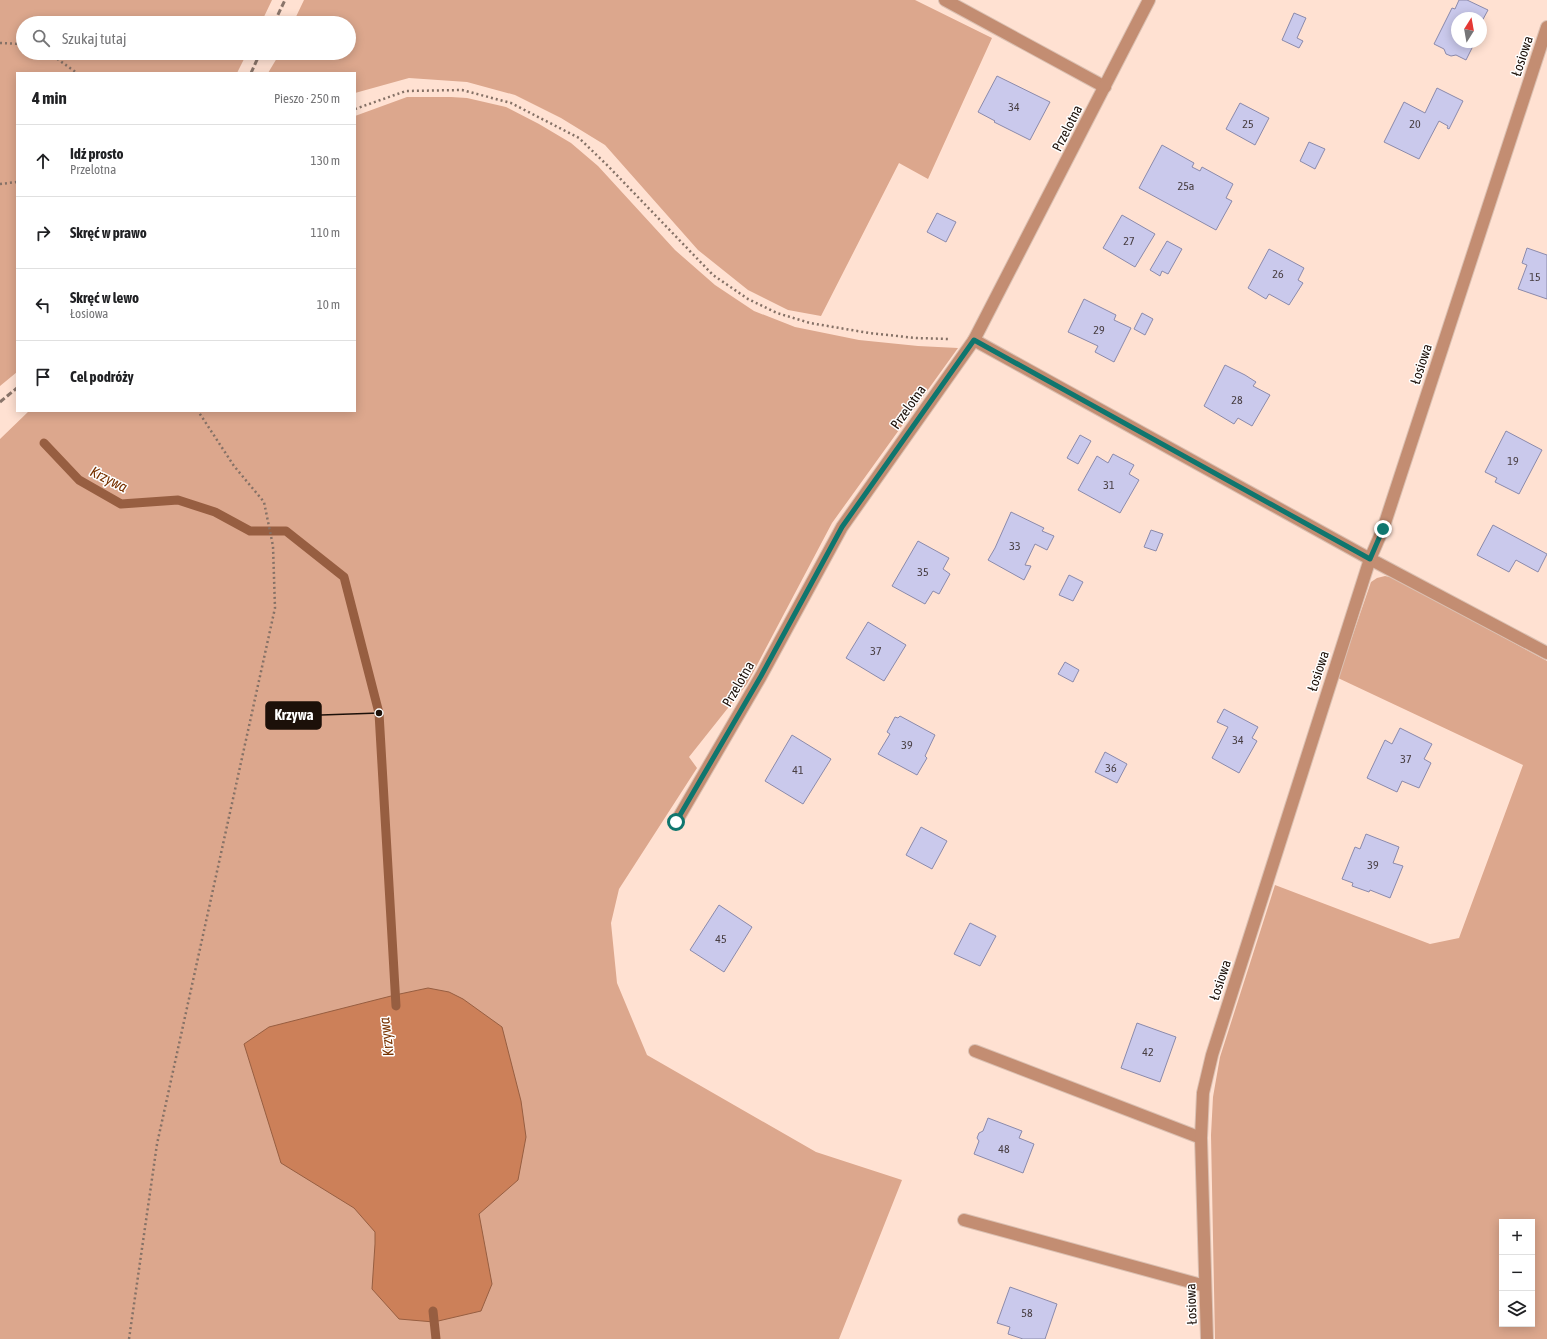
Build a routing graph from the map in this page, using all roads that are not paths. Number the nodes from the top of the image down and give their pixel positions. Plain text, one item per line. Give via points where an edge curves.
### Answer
1 (945, 0) edge
2 (1149, 0) edge
3 (1547, 28) edge
4 (1105, 87) junction
5 (974, 340) junction
6 (1370, 559) junction
7 (1547, 653) edge
8 (676, 822) dead end
9 (975, 1051) dead end
10 (1201, 1138) junction
11 (964, 1220) dead end
12 (1205, 1286) junction
13 (1207, 1339) edge

1 - 4 street
2 - 4 street, Przelotna
3 - 6 street, Łosiowa via 1383,529
4 - 5 street, Przelotna
5 - 6 street
5 - 8 street, Przelotna via 842,527 761,676
6 - 7 street
6 - 10 street, Łosiowa via 1212,1055 1203,1093
9 - 10 street
10 - 12 street, Łosiowa
11 - 12 street
12 - 13 street, Łosiowa

